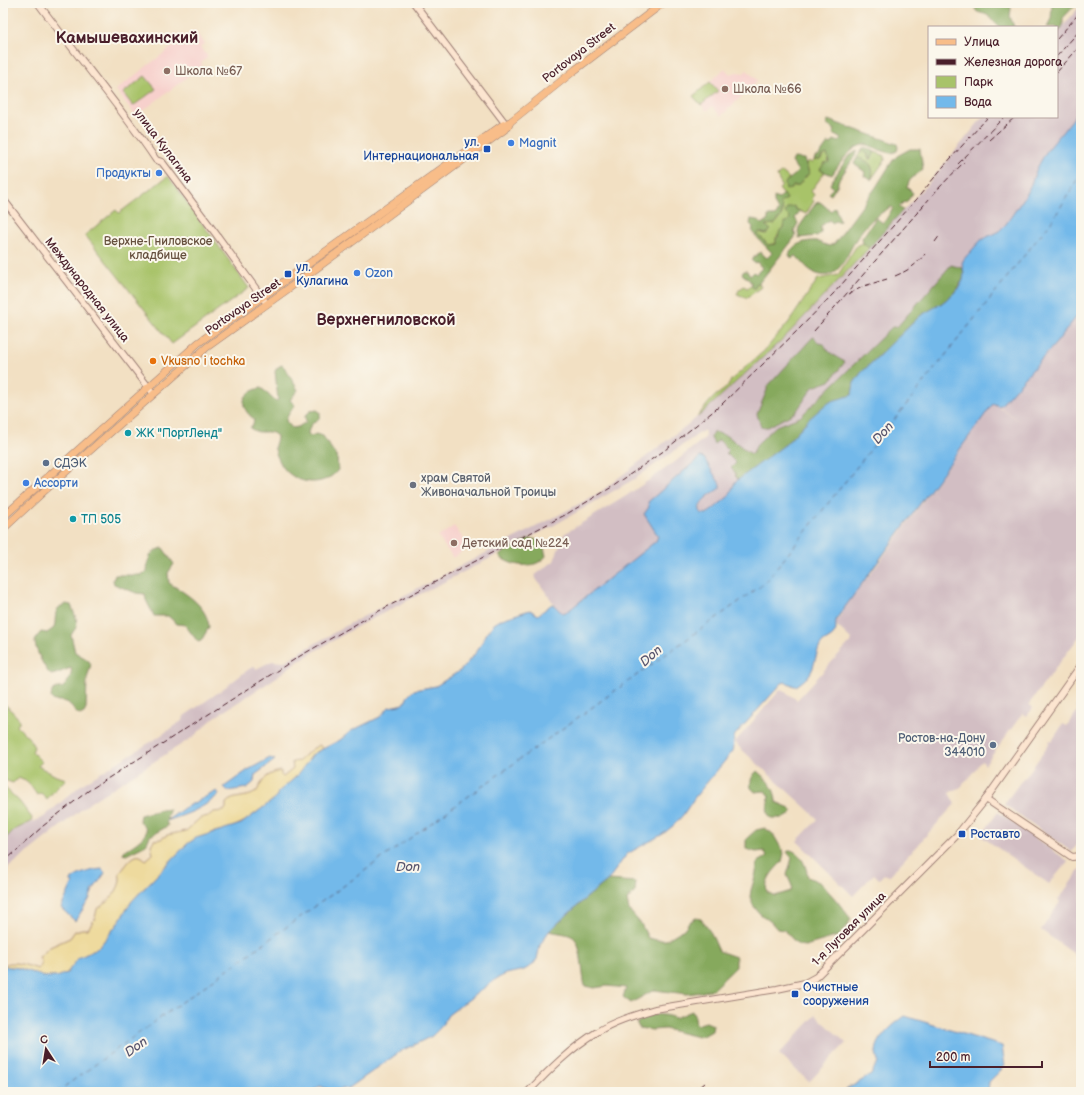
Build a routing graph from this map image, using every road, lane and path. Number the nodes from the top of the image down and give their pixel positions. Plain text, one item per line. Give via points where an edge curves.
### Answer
1 (38, 3) edge
2 (414, 3) edge
3 (663, 3) edge
4 (508, 122) junction
5 (3, 199) edge
6 (262, 297) junction
7 (267, 304) junction
8 (209, 335) junction
9 (215, 341) junction
10 (148, 387) junction
11 (153, 393) junction
12 (3, 517) edge
13 (3, 529) edge
14 (1081, 665) edge
15 (986, 798) junction
16 (1081, 856) edge
17 (528, 1092) edge

1 - 6 main road, улица Кулагина via 131,122 156,160 162,162
2 - 4 main road
3 - 4 main road, Portovaya Street
4 - 6 main road, Portovaya Street
4 - 7 main road, Portovaya Street via 508,127 499,134
5 - 10 main road, Международная улица
6 - 7 main road, улица Кулагина
6 - 8 main road, Portovaya Street
7 - 9 main road, Portovaya Street
8 - 9 main road via 210,340
8 - 10 main road, Portovaya Street
9 - 11 main road, Portovaya Street
10 - 11 main road, Международная улица
10 - 12 main road, Portovaya Street
11 - 13 main road, Portovaya Street
14 - 15 main road, 1-я Луговая улица
15 - 16 main road via 1072,857
15 - 17 main road, 1-я Луговая улица via 957,835 816,977 805,983 777,989 637,1014 598,1031 578,1044

